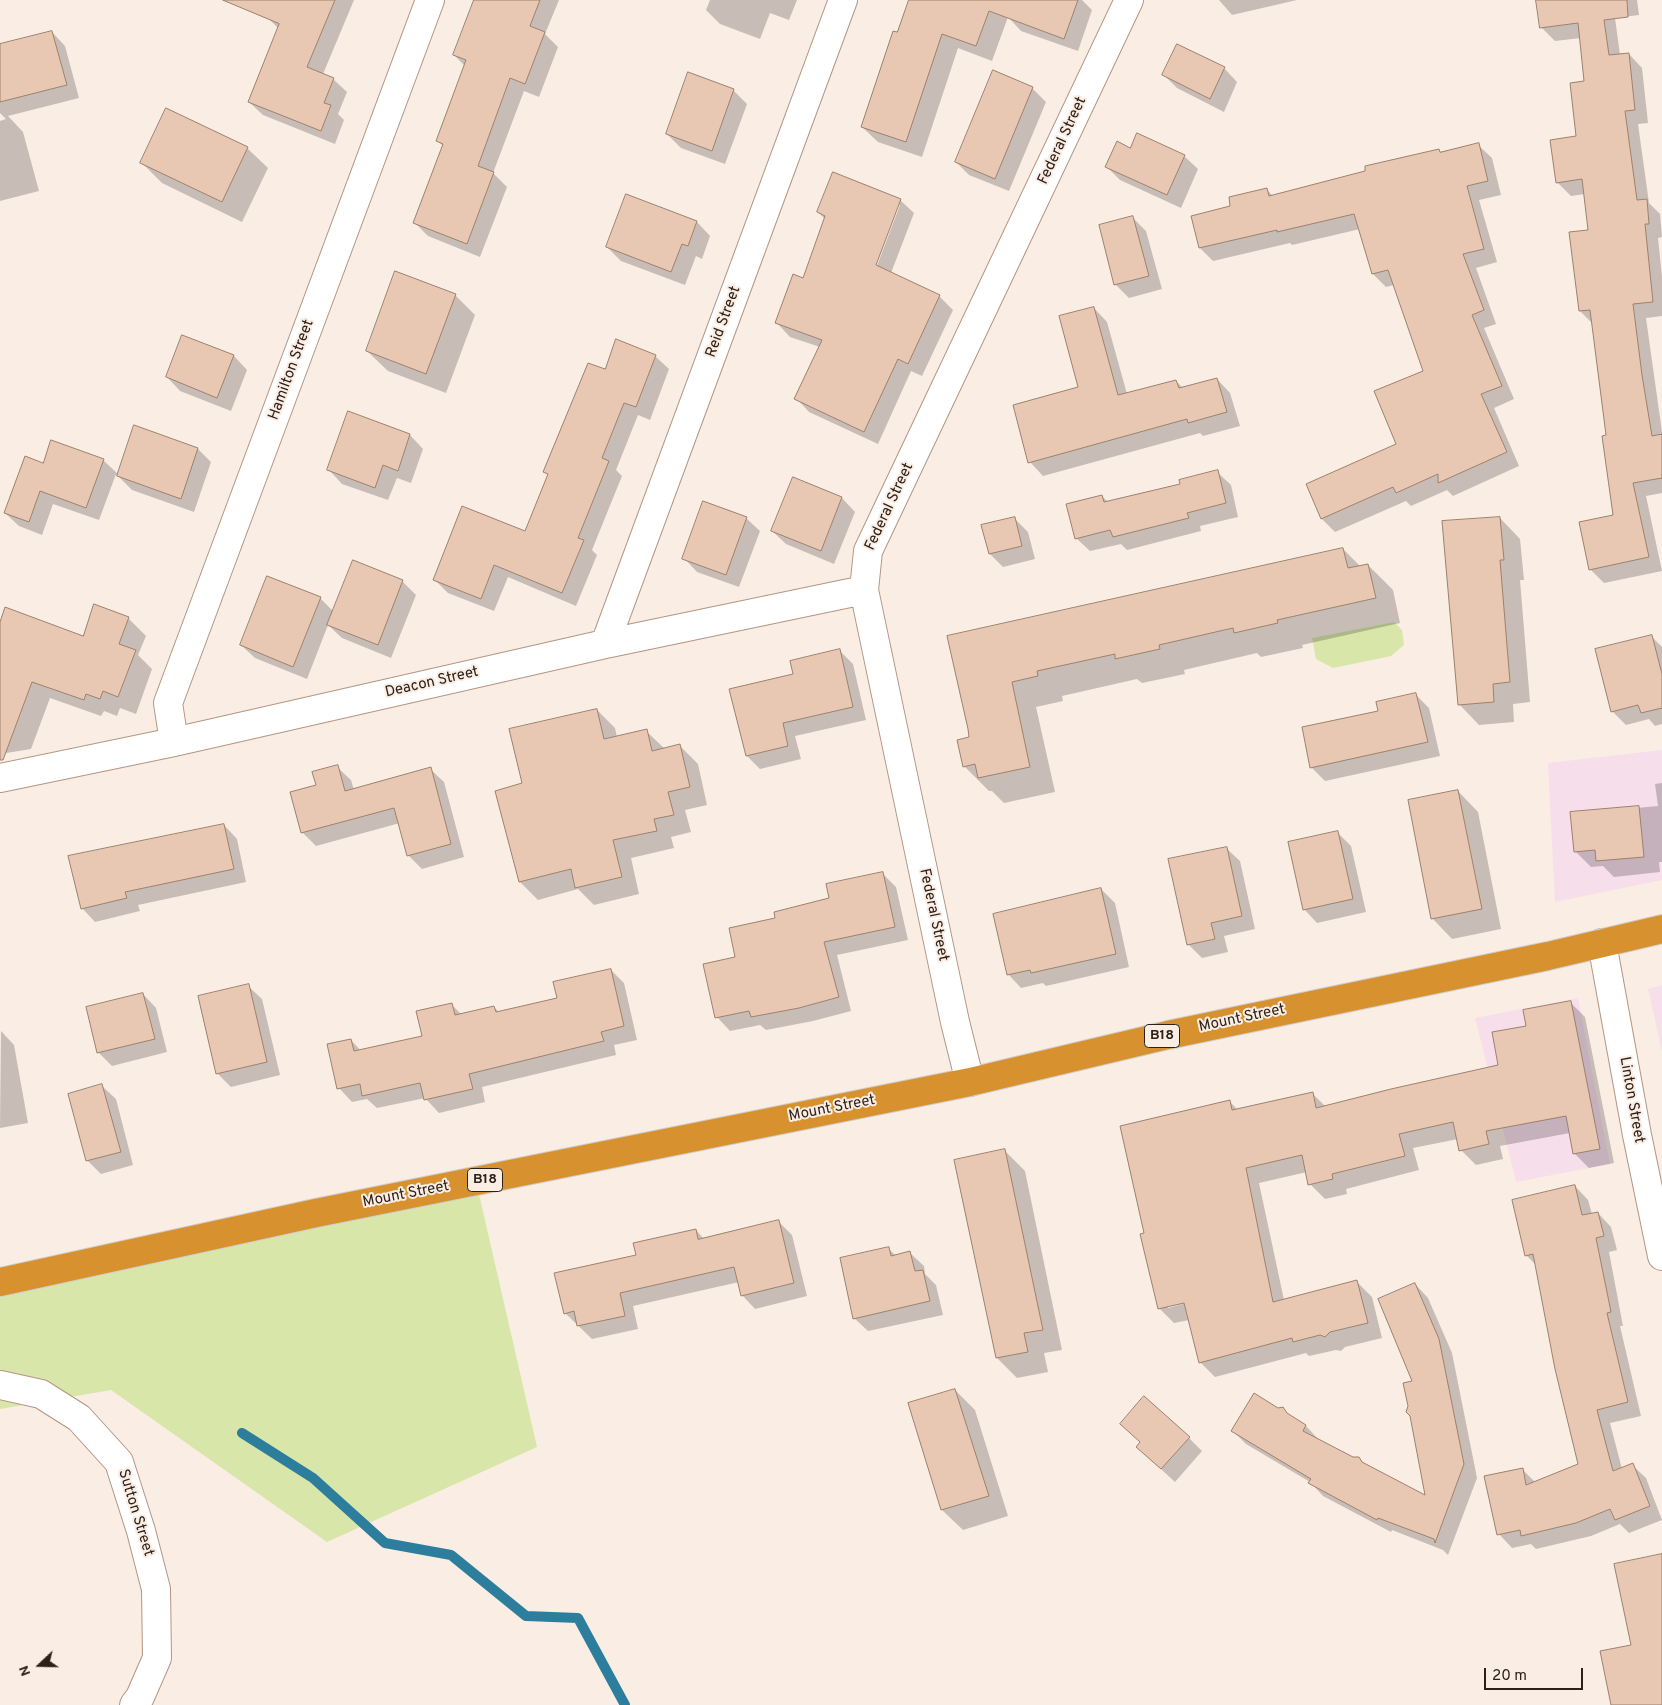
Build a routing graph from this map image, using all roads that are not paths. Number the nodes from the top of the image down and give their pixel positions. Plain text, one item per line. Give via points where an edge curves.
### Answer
1 (430, 0) edge
2 (843, 0) edge
3 (1129, 0) edge
4 (864, 590) junction
5 (605, 644) junction
6 (174, 742) junction
7 (0, 778) edge
8 (1662, 929) edge
9 (1602, 943) junction
10 (970, 1082) junction
11 (1662, 1256) edge
12 (0, 1282) edge
13 (0, 1384) edge
14 (134, 1705) edge

1 - 6 street, Hamilton Street via 168,703
2 - 5 street, Reid Street
3 - 4 street, Federal Street via 868,551
4 - 5 street, Deacon Street
4 - 10 street, Federal Street
5 - 6 street, Deacon Street
6 - 7 street, Deacon Street
8 - 9 highway, Mount Street / B18
9 - 10 highway, Mount Street / B18 via 1168,1035
9 - 11 street, Linton Street
10 - 12 highway, Mount Street / B18 via 316,1213
13 - 14 street, Sutton Street via 41,1394 79,1418 119,1462 156,1589 158,1658

